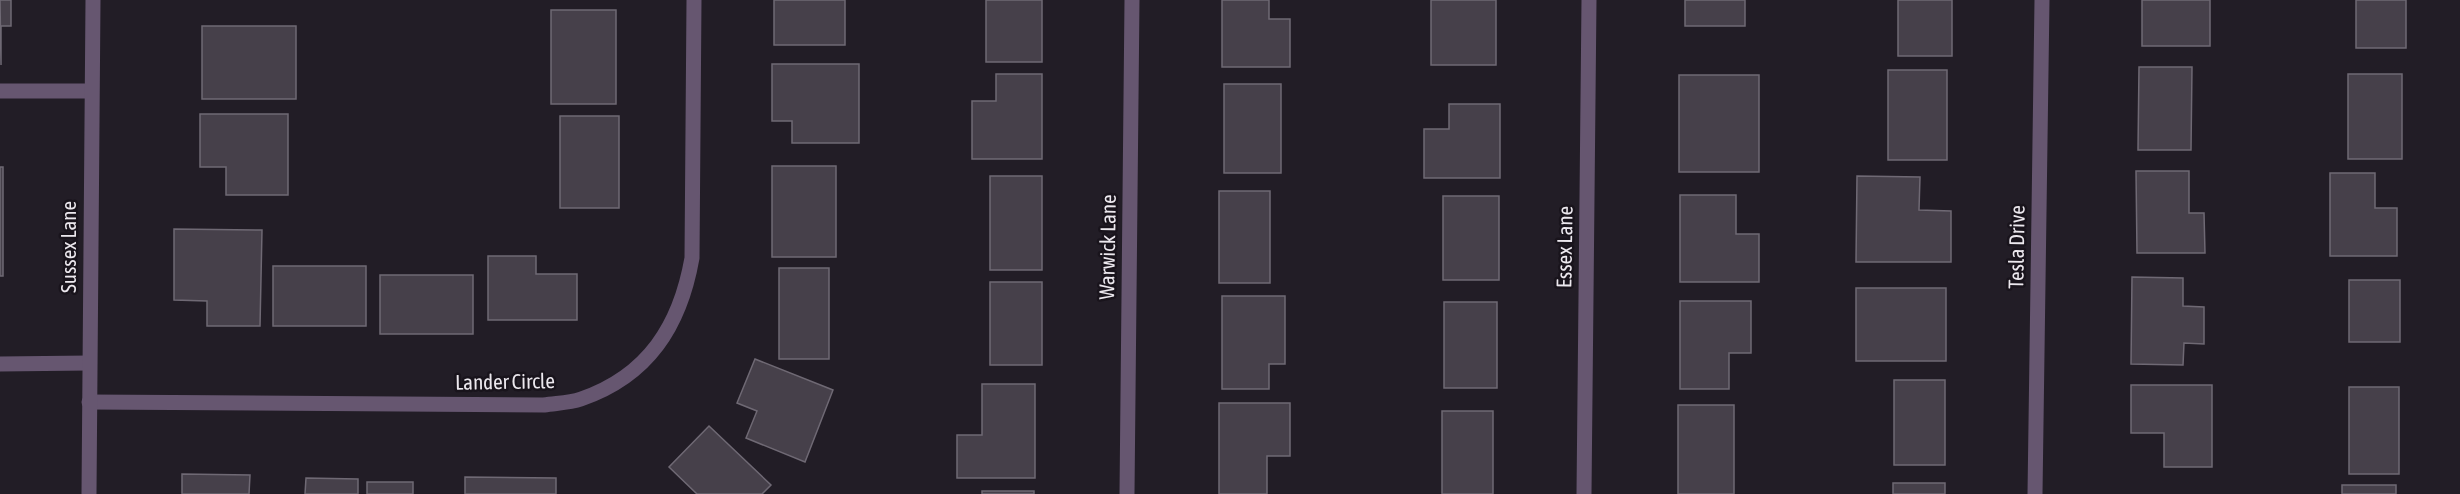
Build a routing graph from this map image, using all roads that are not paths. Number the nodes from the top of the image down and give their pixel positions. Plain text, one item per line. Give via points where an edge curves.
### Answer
1 (93, 0) edge
2 (694, 0) edge
3 (1132, 0) edge
4 (1589, 0) edge
5 (2042, 0) edge
6 (0, 91) edge
7 (91, 91) junction
8 (89, 363) junction
9 (0, 364) edge
10 (89, 402) junction
11 (89, 494) edge
12 (1127, 494) edge
13 (1584, 494) edge
14 (2035, 494) edge

1 - 7 street, Sussex Lane
2 - 10 street, Lander Circle via 692,258 687,289 652,353 607,388 578,400 544,405
3 - 12 street, Warwick Lane
4 - 13 street, Essex Lane
5 - 14 street, Tesla Drive
6 - 7 street
7 - 8 street, Sussex Lane
8 - 9 street
8 - 10 street, Sussex Lane
10 - 11 street, Sussex Lane

